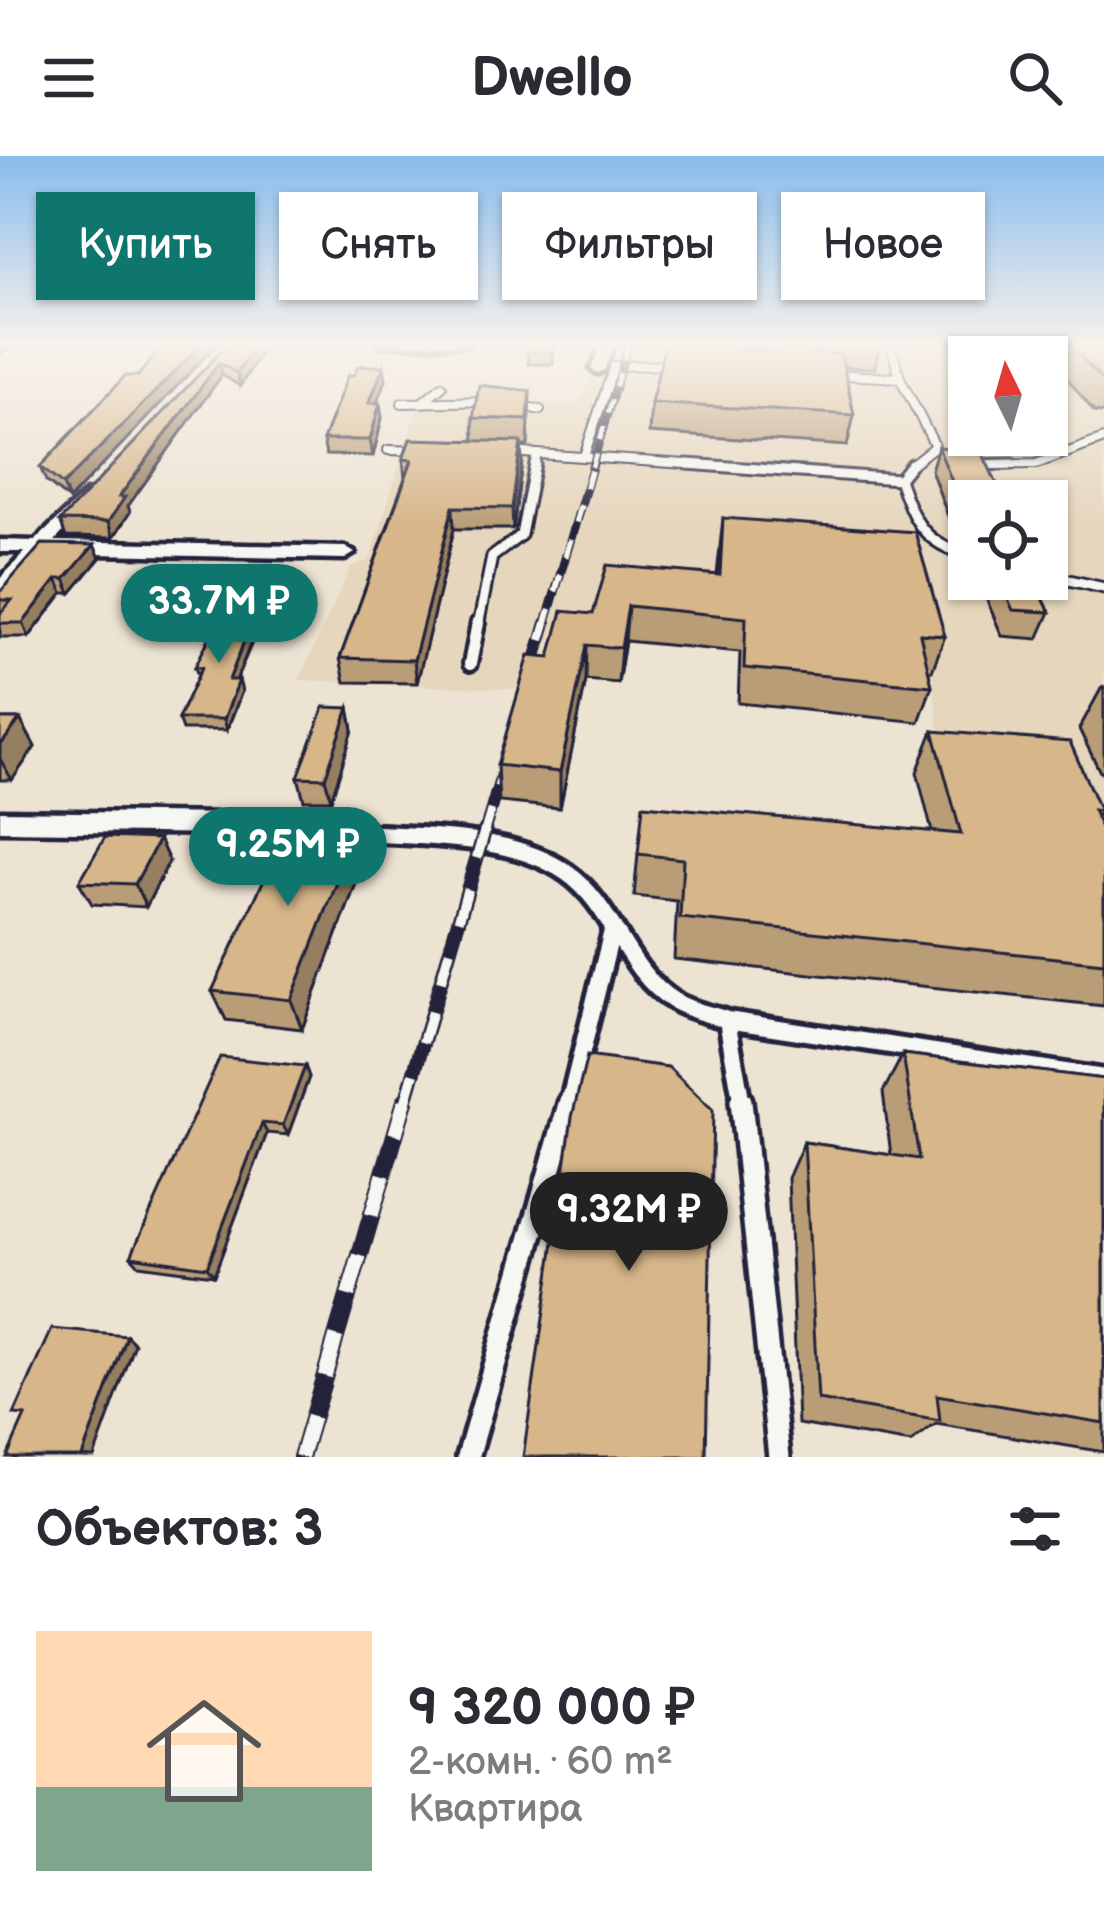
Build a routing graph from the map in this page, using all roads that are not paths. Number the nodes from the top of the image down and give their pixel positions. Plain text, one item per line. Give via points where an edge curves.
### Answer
1 (520, 406) edge
2 (601, 406) edge
3 (914, 406) edge
4 (540, 410) dead end
5 (1104, 439) edge
6 (388, 450) dead end
7 (434, 451) edge
8 (502, 452) edge
9 (537, 454) junction
10 (584, 456) junction
11 (914, 460) junction
12 (933, 461) dead end
13 (953, 463) edge
14 (103, 479) edge
15 (899, 479) junction
16 (0, 546) edge
17 (39, 547) junction
18 (948, 551) edge
19 (345, 553) dead end
20 (1068, 580) edge
21 (1104, 588) edge
22 (0, 591) edge
23 (470, 664) dead end
24 (0, 821) edge
25 (231, 824) joint
26 (314, 828) edge
27 (338, 830) edge
28 (613, 927) junction
29 (727, 1020) junction
30 (1104, 1078) edge
31 (468, 1457) edge
32 (778, 1457) edge

1 - 4 lane
2 - 10 lane
3 - 11 lane via 934,446
5 - 13 lane via 1036,464
6 - 7 lane
8 - 9 lane
9 - 10 lane
9 - 23 lane via 520,535 493,556
10 - 15 lane
11 - 12 lane
11 - 15 lane
14 - 17 street
15 - 18 lane via 919,537
16 - 17 street
17 - 19 street
17 - 22 street
20 - 21 lane
24 - 25 street
25 - 26 lane
27 - 28 lane via 549,862 572,876
28 - 29 lane via 656,987
28 - 31 lane via 551,1177
29 - 30 lane
29 - 32 lane via 749,1148

